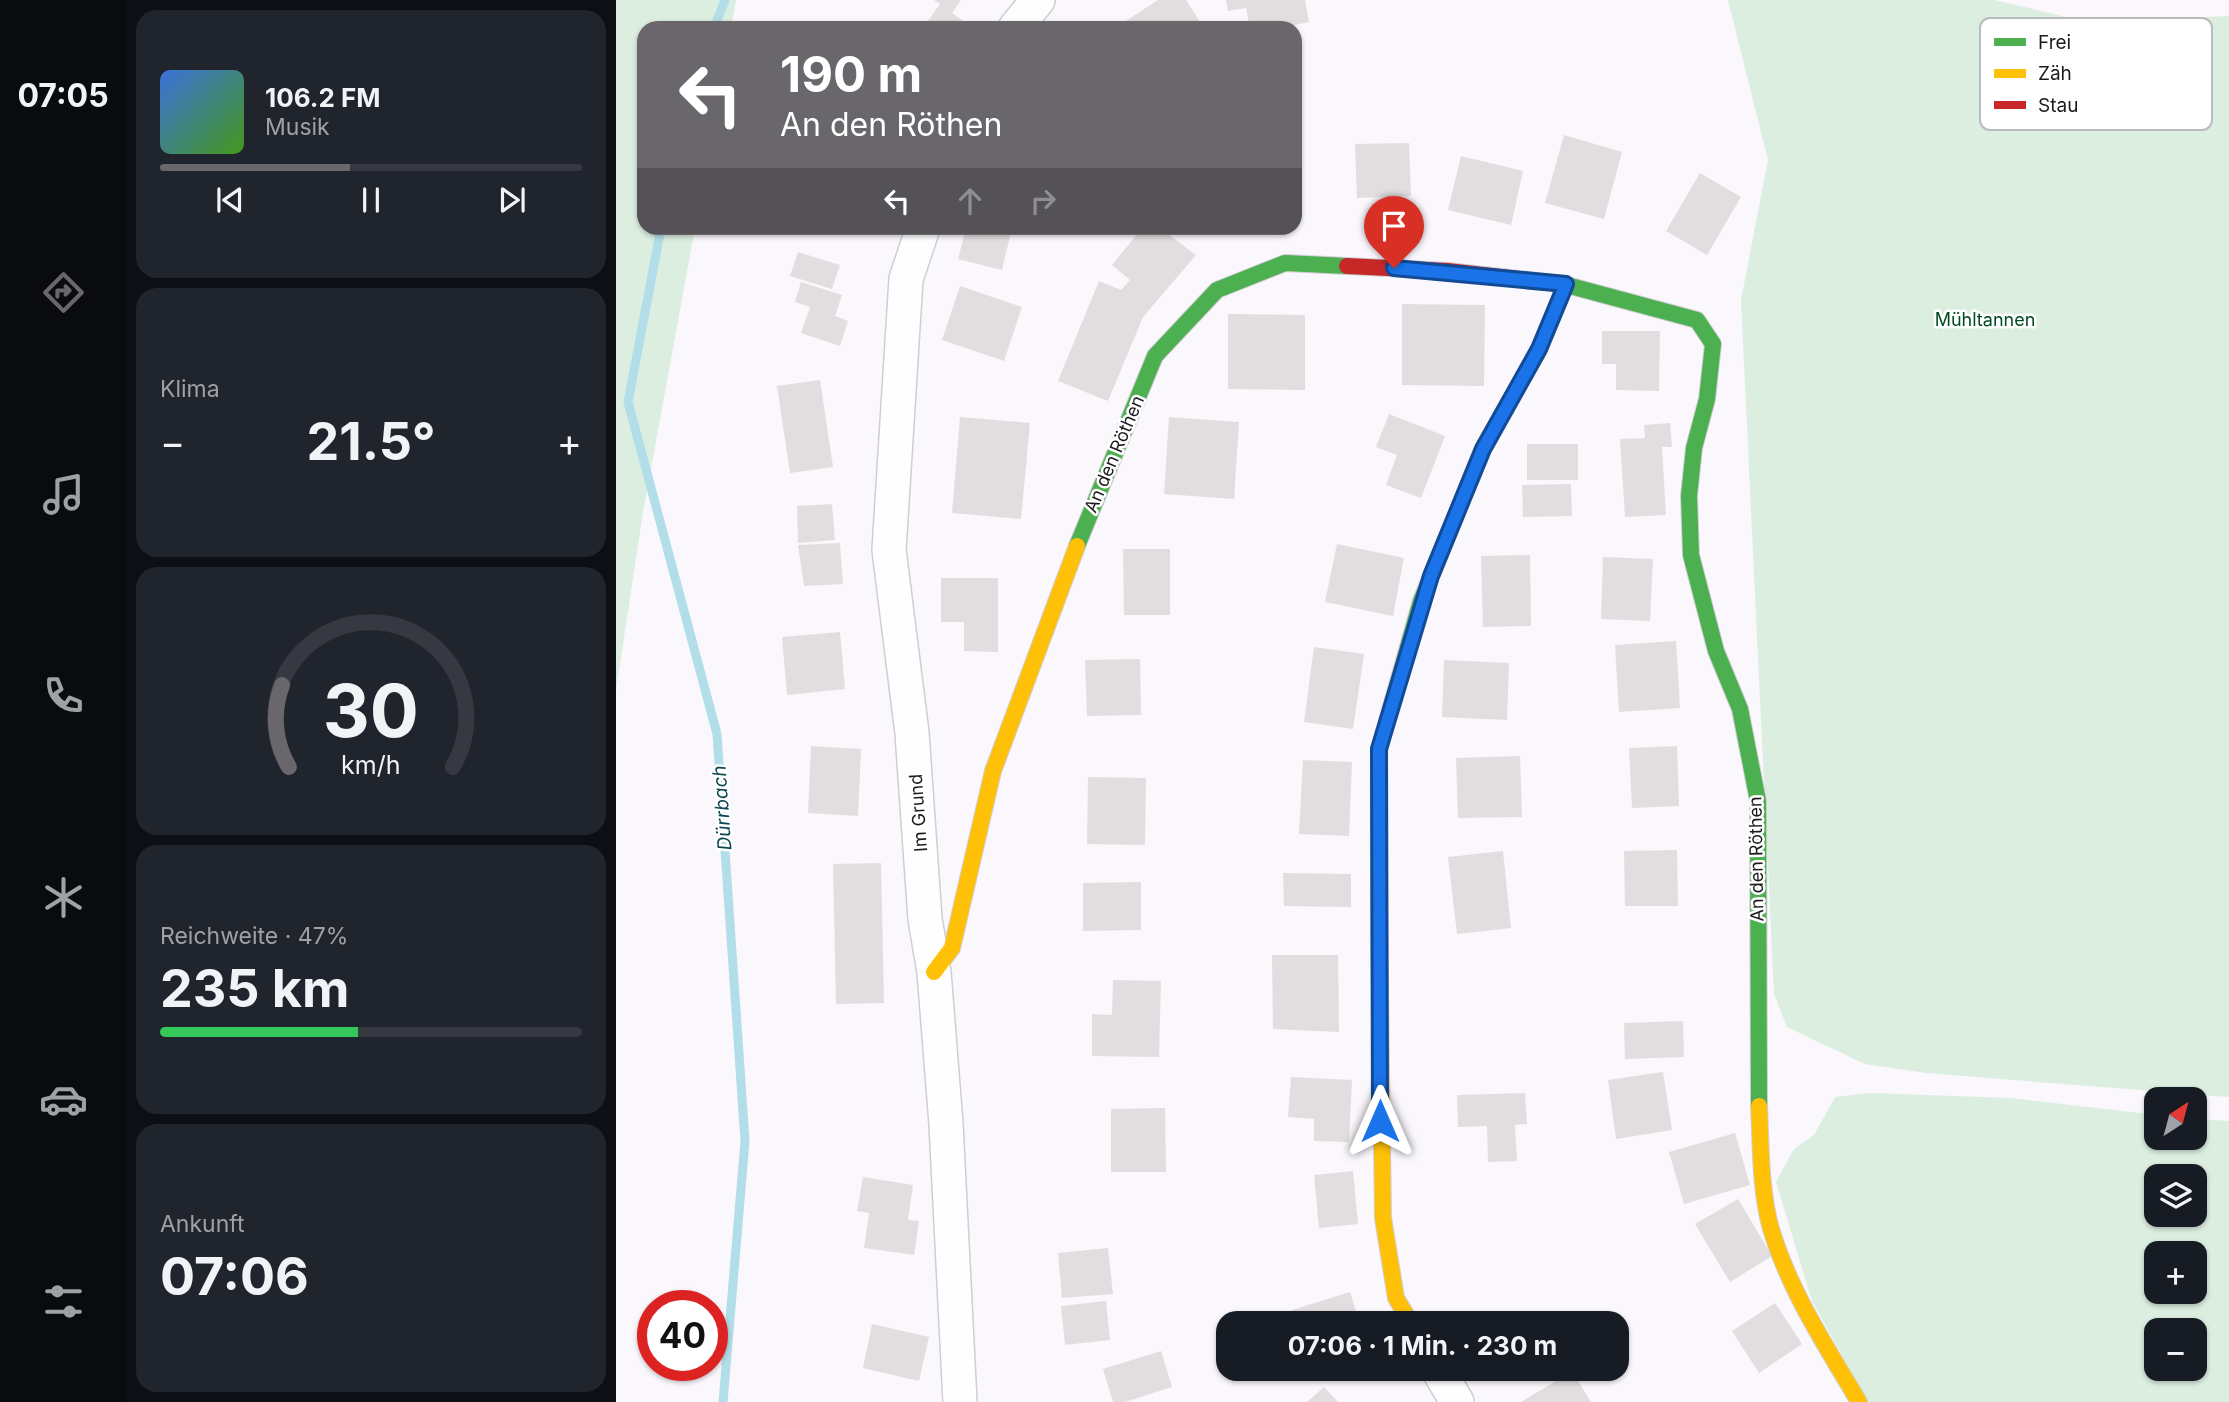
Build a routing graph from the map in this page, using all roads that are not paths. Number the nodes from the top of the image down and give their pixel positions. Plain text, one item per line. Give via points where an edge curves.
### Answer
1 (1038, 0) edge
2 (1021, 21) edge
3 (921, 235) edge
4 (1566, 284) junction
5 (934, 972) junction
6 (1404, 1311) edge
7 (1445, 1381) edge
8 (960, 1402) edge
9 (1457, 1402) edge
10 (1859, 1402) edge

1 - 2 street
3 - 5 street, Im Grund via 906,279 889,550
4 - 5 street, An den Röthen via 1448,271 1285,263 1217,290 1155,356 1097,492 993,771 952,948
4 - 6 street via 1539,349 1483,449 1426,589 1379,749 1383,1218 1396,1298
4 - 10 street, An den Röthen via 1697,320 1713,344 1707,399 1694,448 1689,496 1691,555 1716,651 1740,709 1758,801 1757,1076 1763,1183 1771,1228 1794,1290
5 - 8 street, Im Grund
7 - 9 street

